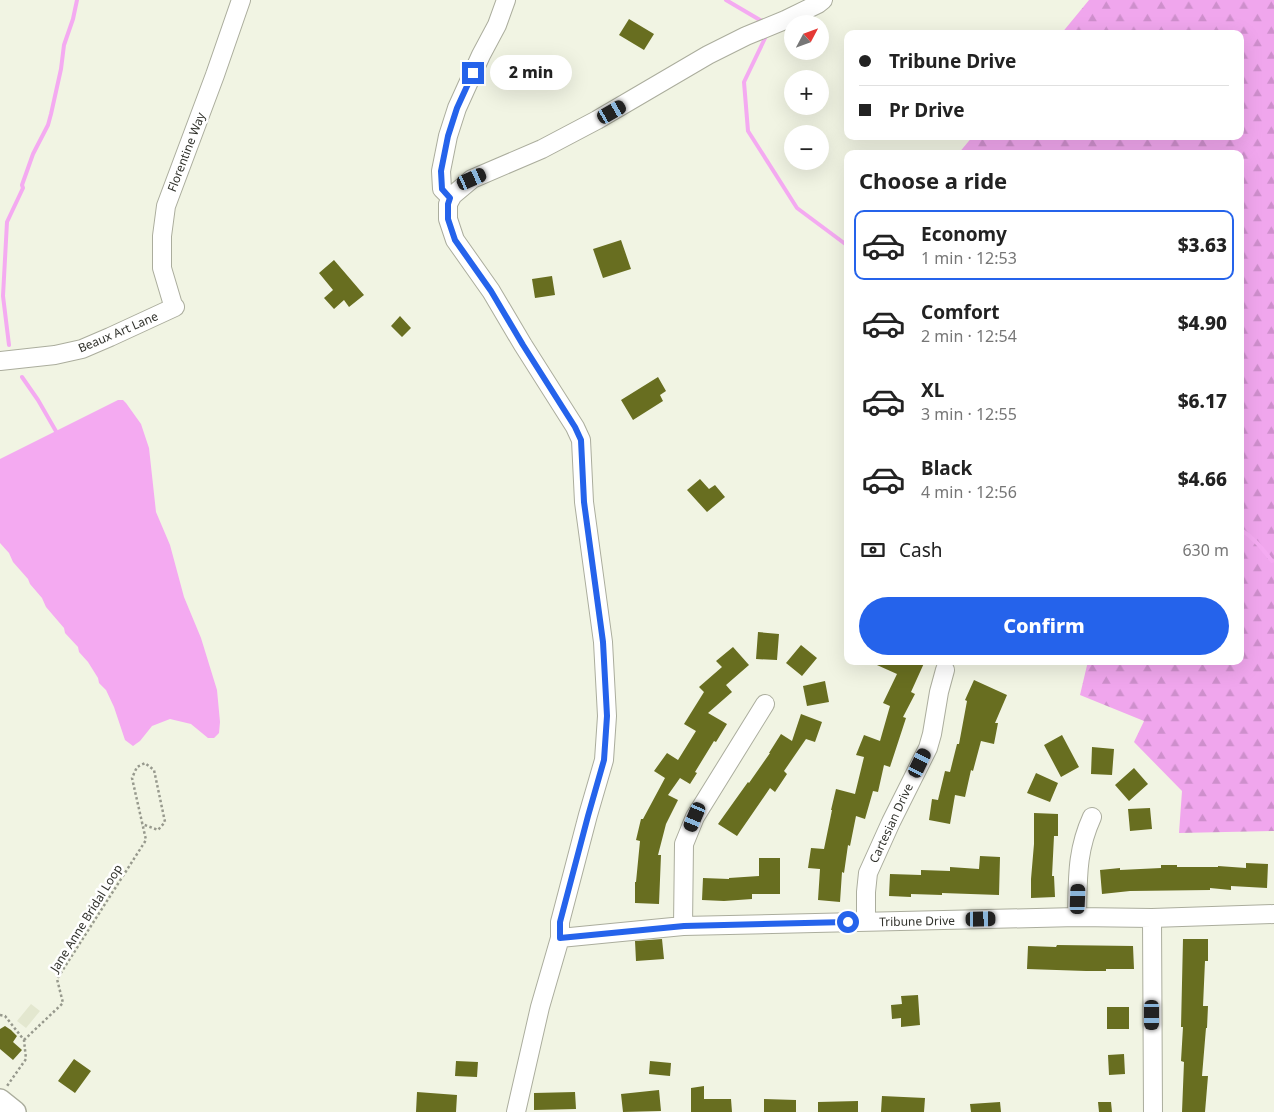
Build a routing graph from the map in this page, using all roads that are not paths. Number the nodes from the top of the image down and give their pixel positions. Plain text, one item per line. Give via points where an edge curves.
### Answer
1 (241, 0) edge
2 (506, 0) edge
3 (823, 0) edge
4 (450, 198) junction
5 (175, 307) joint
6 (0, 361) edge
7 (946, 670) dead end
8 (765, 704) dead end
9 (1092, 817) dead end
10 (1274, 914) edge
11 (1077, 917) junction
12 (1152, 918) junction
13 (866, 922) junction
14 (684, 926) junction
15 (560, 938) junction
16 (3, 1094) edge
17 (15, 1112) edge
18 (516, 1112) edge
19 (1152, 1112) edge

1 - 5 street, Florentine Way via 166,206 162,268
2 - 4 street via 457,108 448,136 441,171 442,189
3 - 4 street via 708,55 566,136 472,179
4 - 15 street via 448,219 455,240 491,291 581,440 584,502 603,642 607,716 604,760 560,922
5 - 6 street, Beaux Art Lane via 82,349
7 - 13 street, Cartesian Drive via 928,748 868,874
8 - 14 street via 688,833 684,844
9 - 11 street via 1079,863
10 - 12 street, Tribune Drive
11 - 12 street, Tribune Drive
11 - 13 street, Tribune Drive
12 - 19 street
13 - 14 street, Tribune Drive
14 - 15 street, Tribune Drive
15 - 18 street
16 - 17 main road

